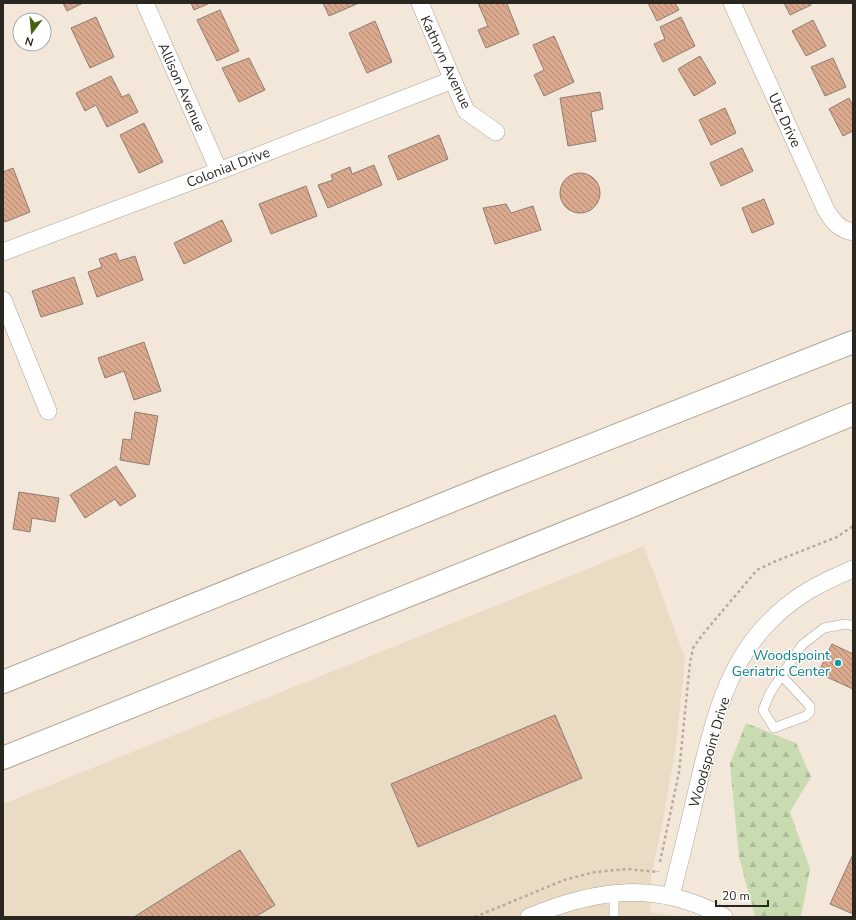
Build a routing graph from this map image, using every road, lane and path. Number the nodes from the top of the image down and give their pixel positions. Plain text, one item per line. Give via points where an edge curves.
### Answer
1 (145, 3) edge
2 (420, 3) edge
3 (732, 3) edge
4 (452, 80) junction
5 (496, 132) dead end
6 (219, 171) junction
7 (850, 231) edge
8 (3, 252) edge
9 (3, 300) edge
10 (853, 342) edge
11 (48, 411) dead end
12 (853, 414) edge
13 (853, 569) edge
14 (853, 626) edge
15 (781, 675) junction
16 (3, 682) edge
17 (3, 758) edge
18 (614, 893) junction
19 (671, 896) junction
20 (529, 917) edge
21 (614, 917) edge
22 (724, 917) edge

1 - 6 street, Allison Avenue
2 - 4 street, Kathryn Avenue
3 - 7 street, Utz Drive via 826,210 838,226
4 - 5 street, Kathryn Avenue via 466,111
4 - 6 street, Colonial Drive
6 - 8 street, Colonial Drive
9 - 11 street
10 - 16 highway via 485,487
12 - 17 highway via 629,507
13 - 19 street, Woodspoint Drive via 820,584 791,602 752,641 735,670 712,730
14 - 15 lane via 846,624 824,628 802,644
15 - 15 lane via 763,710 774,728 806,716 810,712 810,706
18 - 19 street
18 - 20 street via 583,898
18 - 21 lane
19 - 22 street via 702,906

